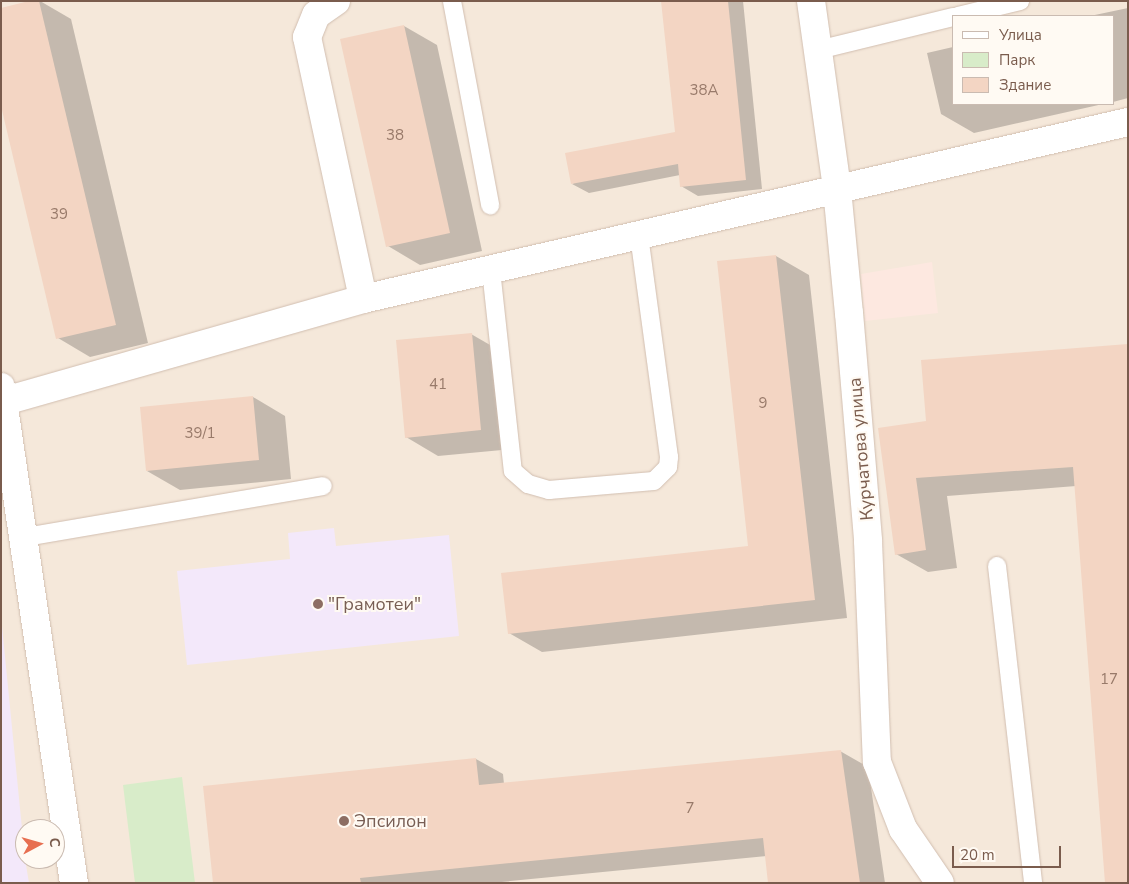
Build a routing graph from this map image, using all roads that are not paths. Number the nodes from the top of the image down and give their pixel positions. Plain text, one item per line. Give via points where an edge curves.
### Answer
1 (336, 1) edge
2 (452, 1) edge
3 (811, 1) edge
4 (1020, 1) edge
5 (962, 15) edge
6 (952, 18) edge
7 (818, 50) junction
8 (1128, 122) edge
9 (837, 190) junction
10 (490, 205) dead end
11 (640, 236) junction
12 (491, 270) junction
13 (364, 299) junction
14 (3, 394) edge
15 (323, 486) dead end
16 (25, 537) junction
17 (997, 566) dead end
18 (74, 883) edge
19 (940, 883) edge
20 (1033, 883) edge

1 - 13 street via 316,15 308,38
2 - 10 lane
3 - 7 street, Курчатова улица
4 - 5 lane
6 - 7 lane
7 - 9 street, Курчатова улица
8 - 9 street
9 - 11 street
9 - 19 street, Курчатова улица via 868,541 877,762 903,829
11 - 12 street
11 - 12 lane via 669,456 668,467 654,481 549,490 528,484 513,471
12 - 13 street
13 - 14 street
14 - 16 street
15 - 16 lane
16 - 18 street
17 - 20 lane

